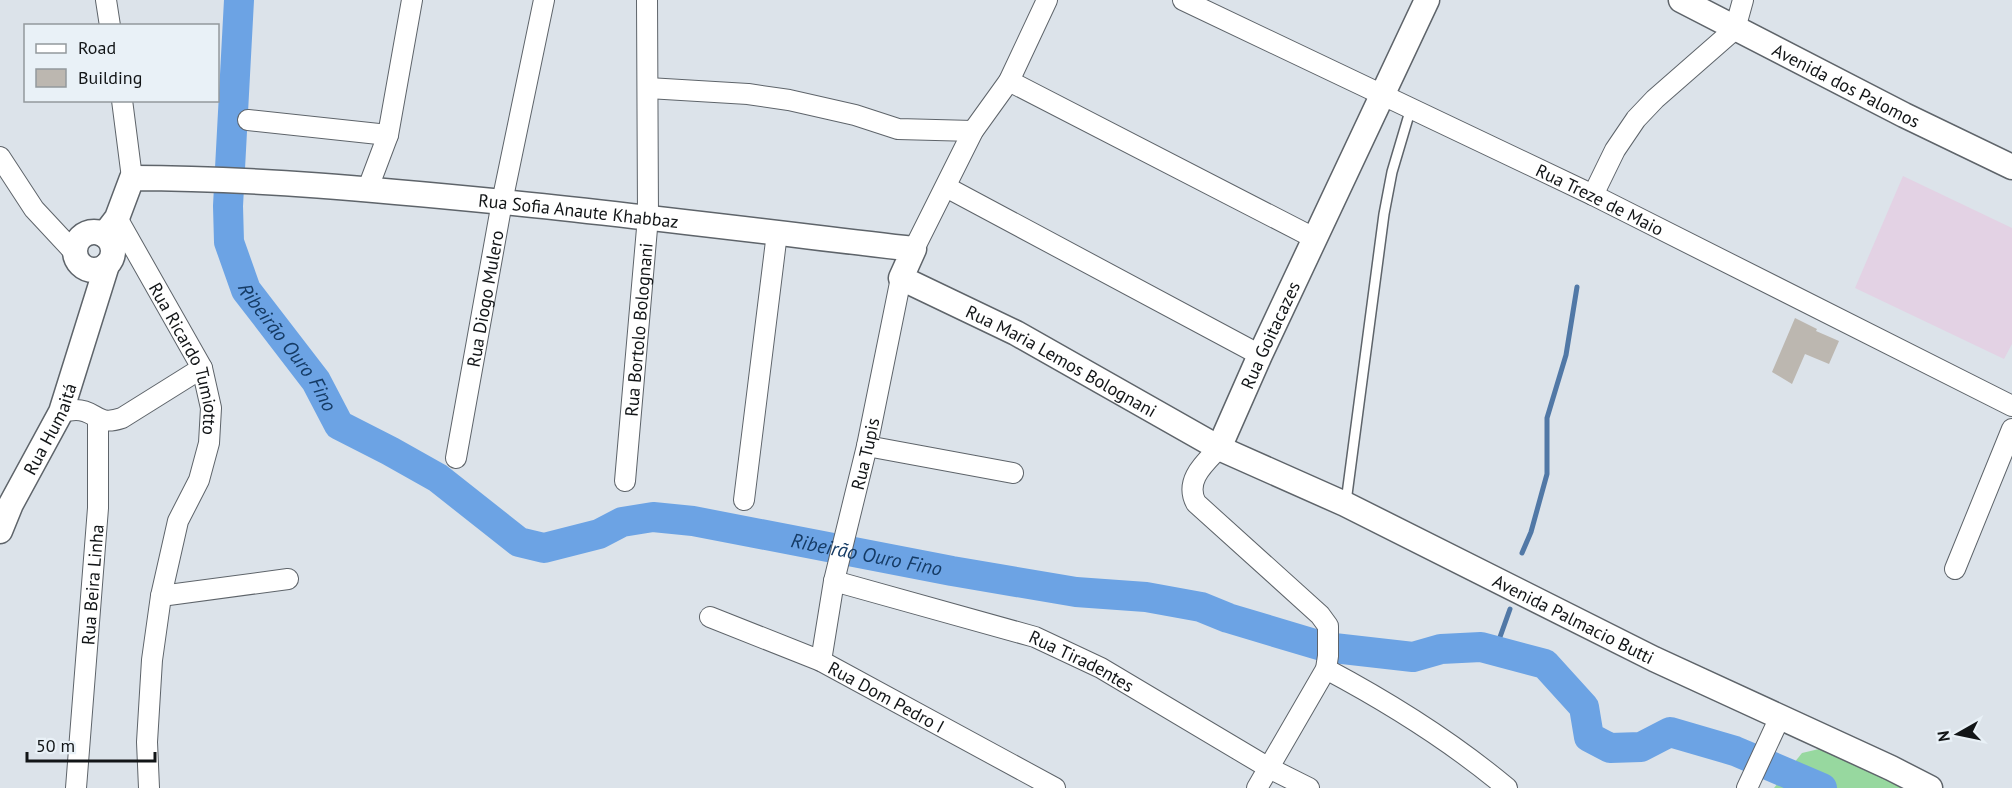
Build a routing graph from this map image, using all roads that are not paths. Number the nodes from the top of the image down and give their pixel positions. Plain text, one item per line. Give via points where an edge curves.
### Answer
1 (106, 0) edge
2 (412, 0) edge
3 (544, 0) edge
4 (647, 0) edge
5 (1047, 0) edge
6 (1183, 0) edge
7 (1427, 0) edge
8 (1681, 0) edge
9 (1743, 0) edge
10 (110, 24) edge
11 (1735, 29) junction
12 (1009, 81) junction
13 (648, 88) junction
14 (1381, 94) junction
15 (122, 102) edge
16 (1411, 108) junction
17 (248, 120) dead end
18 (973, 131) junction
19 (388, 135) junction
20 (0, 157) edge
21 (2012, 167) edge
22 (132, 178) junction
23 (946, 187) junction
24 (368, 188) junction
25 (1593, 195) junction
26 (502, 202) junction
27 (648, 217) junction
28 (110, 227) junction
29 (777, 233) junction
30 (1314, 238) junction
31 (914, 249) junction
32 (76, 257) junction
33 (107, 265) junction
34 (901, 278) junction
35 (90, 322) junction
36 (1260, 355) junction
37 (201, 368) junction
38 (2012, 406) edge
39 (62, 412) junction
40 (98, 419) junction
41 (2012, 429) edge
42 (867, 446) junction
43 (1219, 448) junction
44 (456, 458) dead end
45 (1012, 473) dead end
46 (625, 481) dead end
47 (744, 500) dead end
48 (1345, 504) junction
49 (0, 531) edge
50 (1955, 569) dead end
51 (836, 573) junction
52 (288, 579) dead end
53 (160, 596) junction
54 (710, 617) dead end
55 (821, 660) junction
56 (1327, 662) junction
57 (1780, 717) junction
58 (1269, 768) junction
59 (76, 788) edge
60 (149, 788) edge
61 (1055, 788) edge
62 (1257, 788) edge
63 (1309, 788) edge
64 (1507, 788) edge
65 (1747, 788) edge
66 (1930, 788) edge

1 - 10 street
2 - 19 street
3 - 26 street, Rua Diogo Mulero
4 - 13 street, Rua Bortolo Bolognani
5 - 12 street
6 - 14 street, Rua Treze de Maio
7 - 14 street, Rua Goitacazes
8 - 11 street, Avenida dos Palomos
9 - 11 street
11 - 21 street, Avenida dos Palomos
11 - 25 street via 1635,118
12 - 18 street
12 - 30 street
13 - 18 street via 789,100 898,129
13 - 27 street, Rua Bortolo Bolognani
14 - 16 street, Rua Treze de Maio
14 - 30 street, Rua Goitacazes
15 - 22 street
16 - 25 street, Rua Treze de Maio
16 - 48 lane via 1384,214
17 - 19 street
18 - 23 street
19 - 24 street
20 - 32 street via 34,209
22 - 24 street, Rua Sofia Anaute Khabbaz
22 - 28 street
23 - 31 street
23 - 36 street
24 - 26 street, Rua Sofia Anaute Khabbaz
25 - 38 street, Rua Treze de Maio
26 - 27 street, Rua Sofia Anaute Khabbaz
26 - 44 street, Rua Diogo Mulero
27 - 29 street, Rua Sofia Anaute Khabbaz
27 - 46 street, Rua Bortolo Bolognani
28 - 32 street via 81,237 76,244
28 - 33 street, Rua Humaitá via 113,250
28 - 37 street, Rua Ricardo Tumiotto
29 - 31 street, Rua Sofia Anaute Khabbaz
29 - 47 street
30 - 36 street, Rua Goitacazes
31 - 34 street, Rua Tupis
32 - 33 street via 91,270
32 - 35 street, Rua Humaitá
33 - 35 street, Rua Humaitá
34 - 42 street, Rua Tupis
34 - 43 street, Rua Maria Lemos Bolognani via 1016,333
35 - 39 street, Rua Humaitá
36 - 43 street, Rua Goitacazes
37 - 40 street via 122,418 109,422
37 - 53 street, Rua Ricardo Tumiotto via 211,408 208,443 199,480 178,521
39 - 40 street via 76,410
39 - 49 street, Rua Humaitá
40 - 59 street, Rua Beira Linha via 98,508
41 - 50 street
42 - 45 street
42 - 51 street, Rua Tupis
43 - 48 street, Avenida Palmacio Butti
43 - 56 street, Rua Goitacazes via 1192,481 1191,494 1328,626
48 - 57 street, Avenida Palmacio Butti via 1654,659
51 - 55 street, Rua Tupis
51 - 58 street, Rua Tiradentes via 1035,637 1101,668
52 - 53 street
53 - 60 street, Rua Ricardo Tumiotto via 150,684
54 - 55 street, Rua Dom Pedro I
55 - 61 street, Rua Dom Pedro I
56 - 58 street
56 - 64 street via 1476,762
57 - 65 street
57 - 66 street, Avenida Palmacio Butti
58 - 62 street
58 - 63 street, Rua Tiradentes

